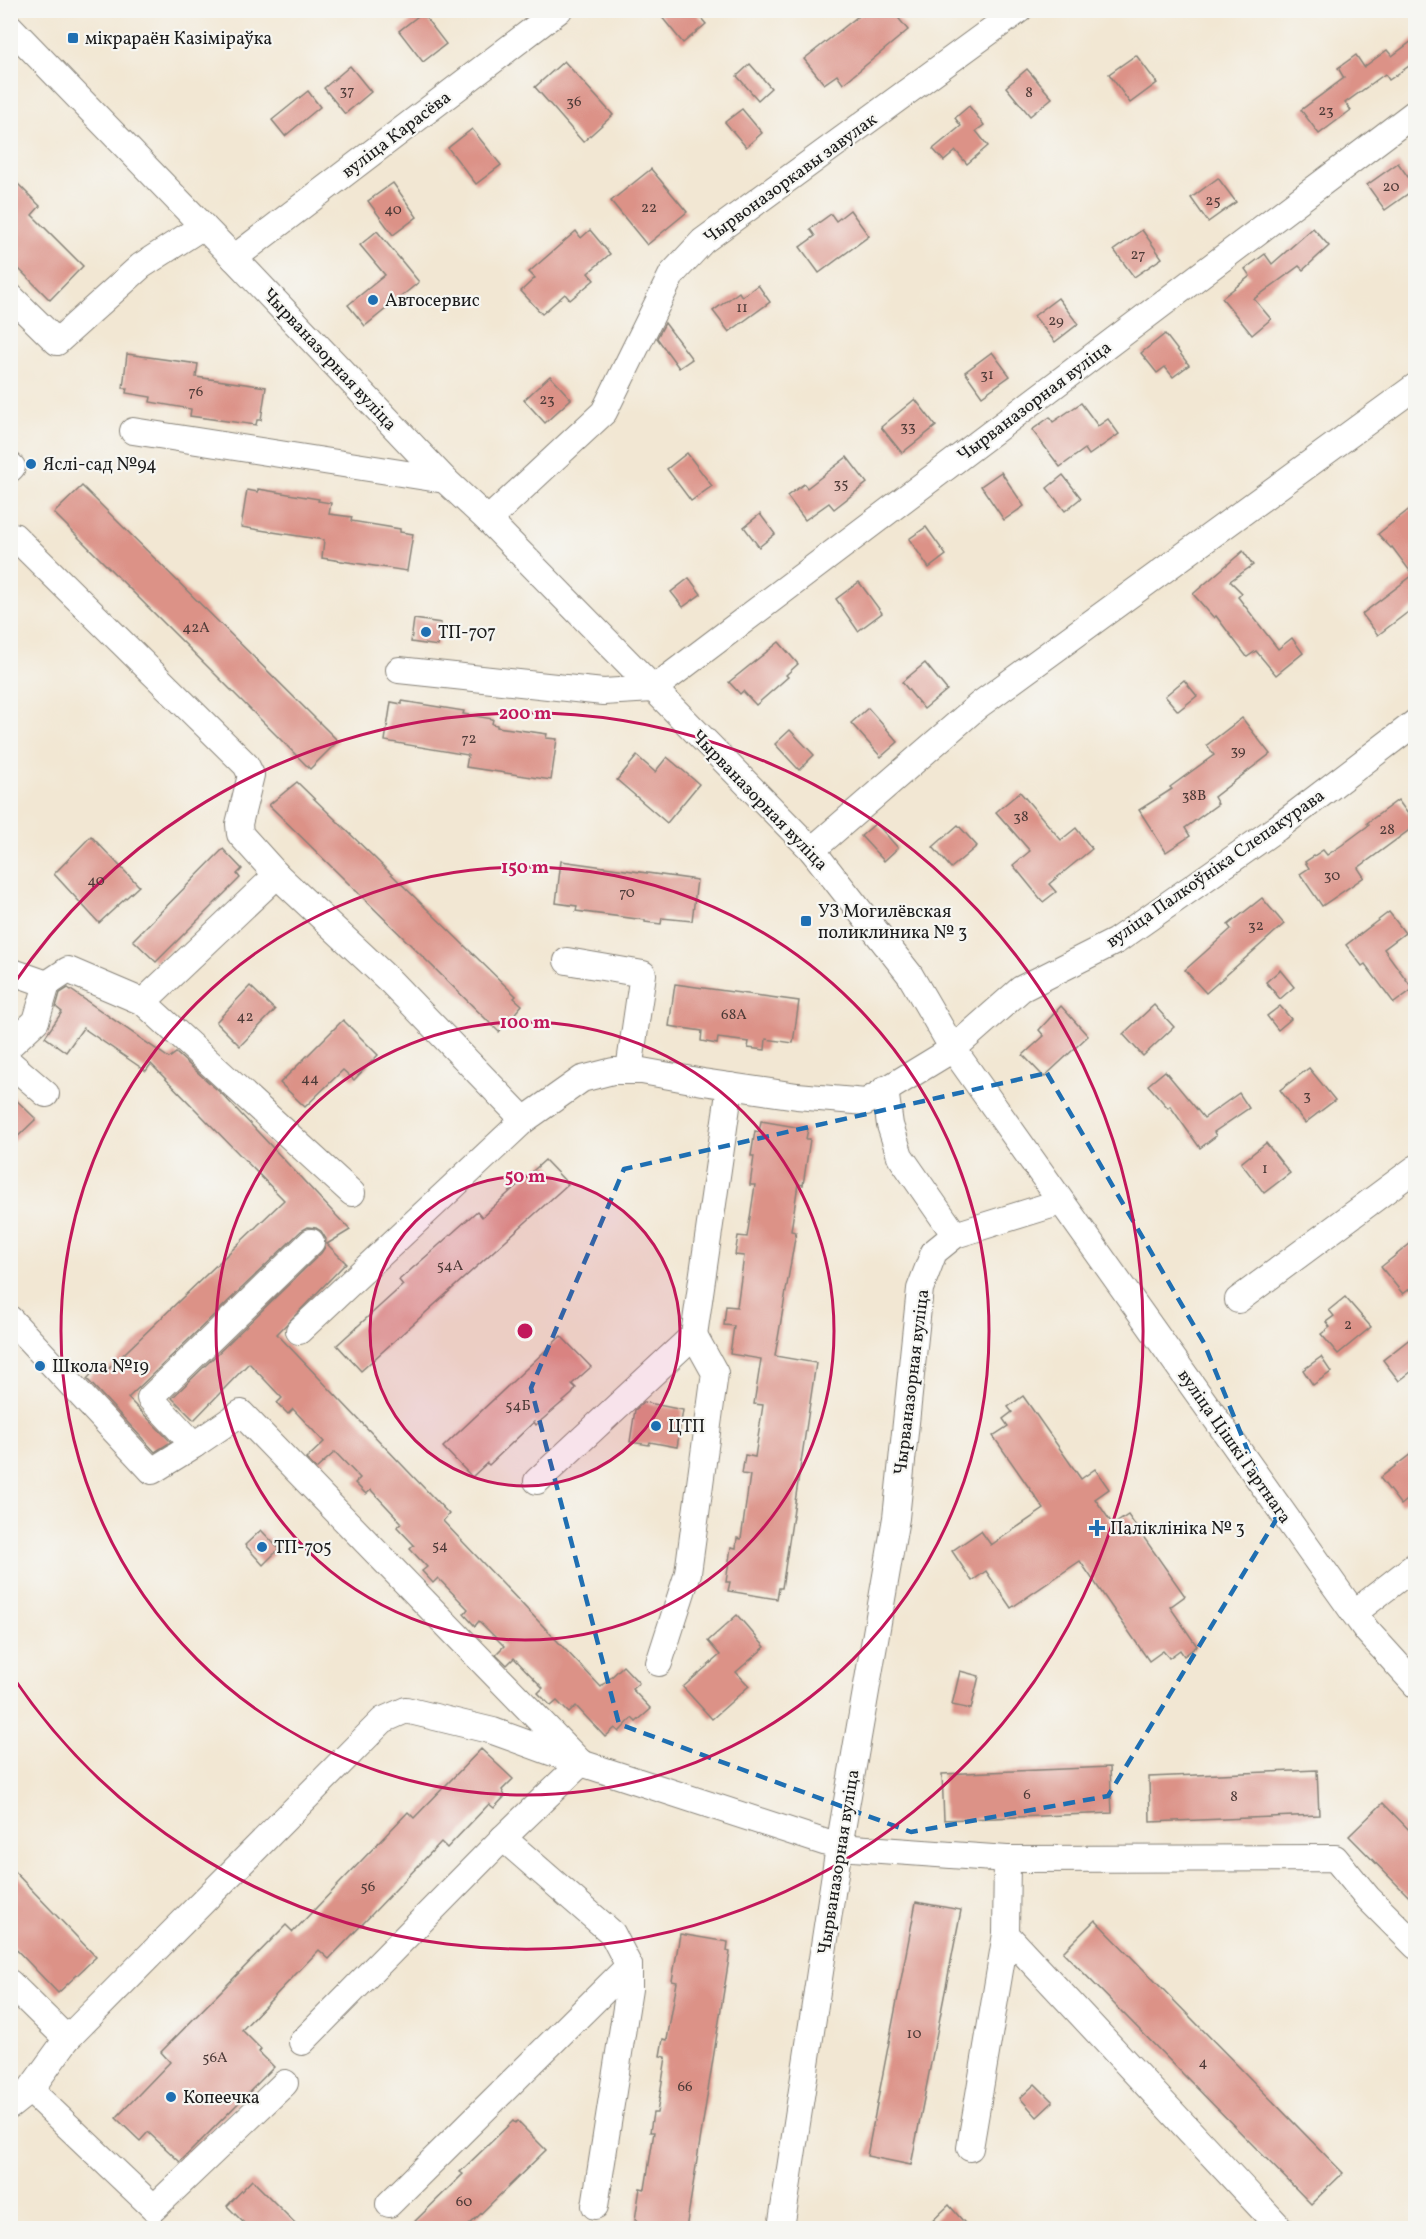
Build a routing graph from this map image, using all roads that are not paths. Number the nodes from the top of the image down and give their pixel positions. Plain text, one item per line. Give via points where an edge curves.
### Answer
1 (558, 10) edge
2 (1019, 10) edge
3 (15, 23) edge
4 (1416, 112) edge
5 (203, 226) junction
6 (234, 258) junction
7 (10, 296) edge
8 (1416, 386) edge
9 (133, 431) dead end
10 (445, 480) junction
11 (488, 520) junction
12 (10, 540) edge
13 (399, 670) dead end
14 (653, 689) junction
15 (1416, 722) edge
16 (812, 850) junction
17 (277, 875) junction
18 (567, 961) dead end
19 (10, 972) edge
20 (47, 984) junction
21 (143, 1002) junction
22 (10, 1045) edge
23 (953, 1049) junction
24 (10, 1063) edge
25 (629, 1070) junction
26 (730, 1086) junction
27 (885, 1089) junction
28 (46, 1094) dead end
29 (524, 1120) junction
30 (1416, 1168) edge
31 (352, 1192) dead end
32 (1061, 1202) junction
33 (955, 1235) junction
34 (311, 1242) dead end
35 (1238, 1300) dead end
36 (10, 1319) edge
37 (299, 1331) dead end
38 (694, 1335) junction
39 (194, 1445) junction
40 (537, 1481) dead end
41 (1416, 1565) edge
42 (1354, 1613) junction
43 (659, 1663) dead end
44 (1416, 1685) edge
45 (581, 1763) junction
46 (503, 1838) junction
47 (839, 1847) junction
48 (1007, 1859) junction
49 (1006, 1934) junction
50 (1416, 1946) edge
51 (629, 1966) junction
52 (10, 1983) edge
53 (67, 2039) junction
54 (302, 2042) dead end
55 (285, 2083) dead end
56 (30, 2090) junction
57 (10, 2106) edge
58 (970, 2148) dead end
59 (389, 2204) dead end
60 (596, 2206) dead end
61 (785, 2227) edge
62 (1280, 2229) edge

1 - 6 street, вуліца Карасёва
2 - 11 street, Чырвоназоркавы завулак via 703,241 672,274 604,412
3 - 5 street, Чырваназорная вуліца
4 - 14 street, Чырваназорная вуліца
5 - 6 street, Чырваназорная вуліца
5 - 7 street via 141,266 57,342
6 - 10 street, Чырваназорная вуліца
8 - 16 street via 978,705
9 - 10 street
10 - 11 street, Чырваназорная вуліца
11 - 14 street, Чырваназорная вуліца
12 - 17 street via 14,536 246,765 251,775 238,831
13 - 14 street via 603,693
14 - 16 street, Чырваназорная вуліца
15 - 23 street, вуліца Палкоўніка Слепакурава via 1277,828 1116,940 1021,989
16 - 23 street, Чырваназорная вуліца via 910,975
17 - 21 street
17 - 29 street via 391,982
18 - 25 street via 643,974
19 - 20 street
20 - 21 street via 68,970
20 - 22 street via 36,1021
21 - 31 street
23 - 27 street, вуліца Палкоўніка Слепакурава
23 - 32 street, Чырваназорная вуліца
24 - 28 street
25 - 26 street, вуліца Палкоўніка Слепакурава
25 - 29 street, вуліца Палкоўніка Слепакурава via 582,1079
26 - 27 street, вуліца Палкоўніка Слепакурава via 848,1102 866,1102
26 - 38 street
27 - 33 street via 900,1156
29 - 37 street, вуліца Палкоўніка Слепакурава
30 - 35 street
32 - 33 street, Чырваназорная вуліца
32 - 42 street, вуліца Цішкі Гартнага
33 - 47 street, Чырваназорная вуліца via 934,1252 920,1289 896,1518
34 - 39 street via 150,1398
36 - 39 street via 152,1471
38 - 40 street
38 - 43 street via 715,1373 688,1573
39 - 45 street via 241,1413
41 - 42 street
42 - 44 street, вуліца Цішкі Гартнага
45 - 46 street
45 - 47 street
45 - 53 street via 493,1731 406,1710 383,1720
46 - 51 street via 612,1933
46 - 54 street
47 - 48 street
47 - 61 street, Чырваназорная вуліца
48 - 49 street
48 - 50 street via 1335,1858
49 - 58 street
49 - 62 street
51 - 59 street
51 - 60 street via 629,1989
52 - 53 street
53 - 56 street
55 - 56 street via 154,2208
56 - 57 street

